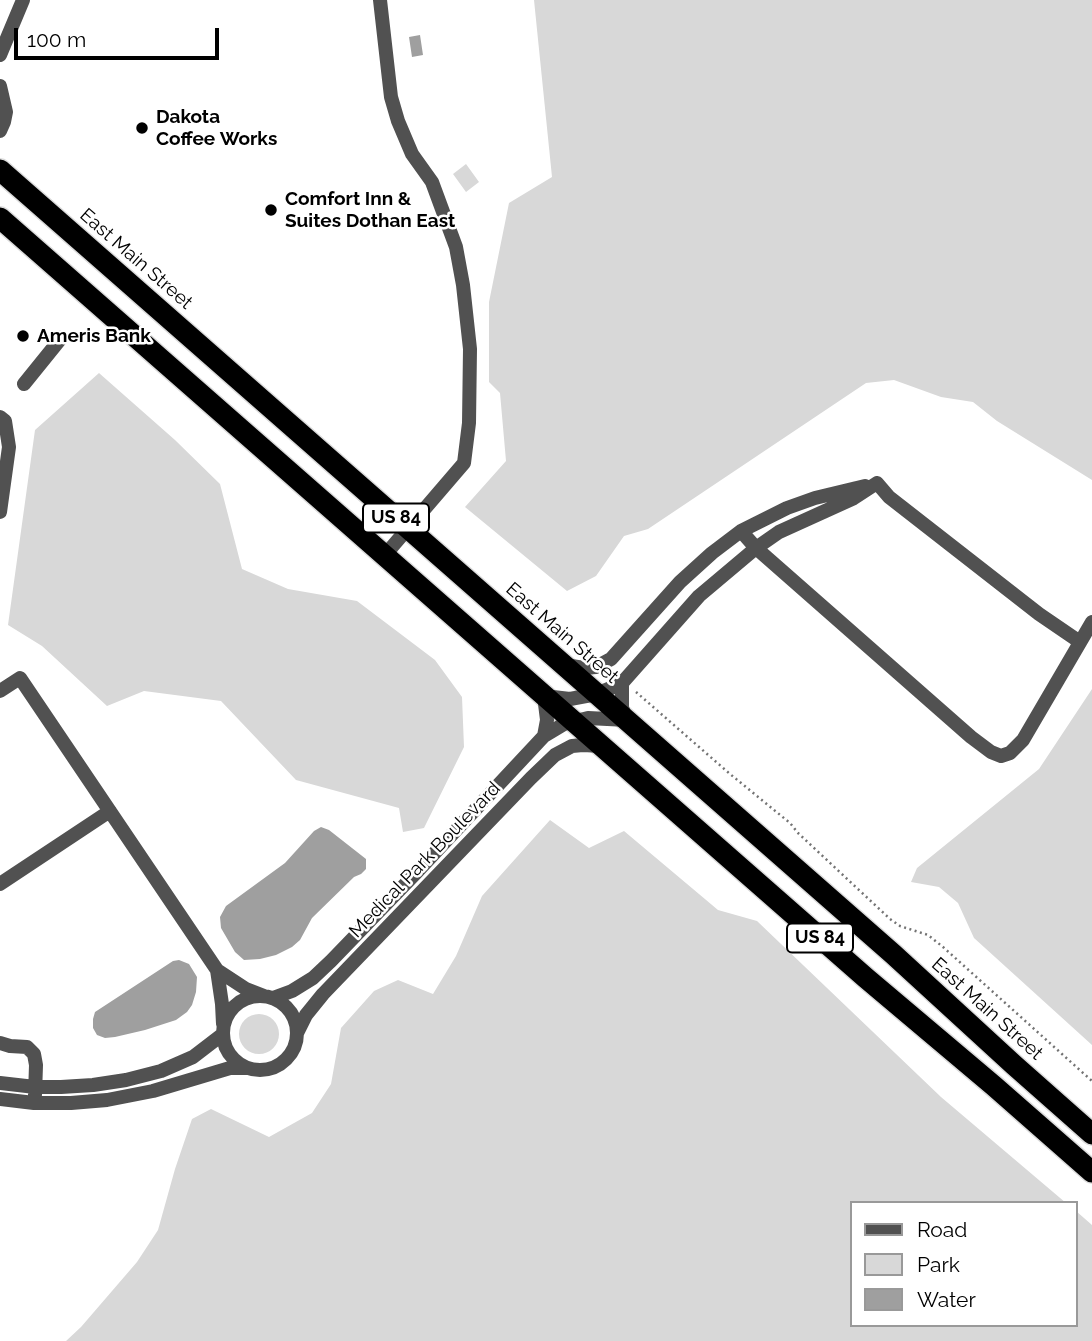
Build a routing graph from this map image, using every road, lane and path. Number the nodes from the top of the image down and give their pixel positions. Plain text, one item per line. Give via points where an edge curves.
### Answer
1 (23, 0) edge
2 (380, 0) edge
3 (0, 55) edge
4 (0, 86) edge
5 (0, 131) edge
6 (0, 170) edge
7 (0, 218) edge
8 (62, 337) dead end
9 (24, 384) dead end
10 (0, 417) edge
11 (877, 483) junction
12 (787, 508) junction
13 (0, 512) edge
14 (796, 525) junction
15 (408, 529) junction
16 (741, 531) junction
17 (756, 548) junction
18 (385, 555) junction
19 (1092, 622) edge
20 (1080, 642) junction
21 (564, 664) junction
22 (623, 682) junction
23 (0, 691) edge
24 (597, 694) junction
25 (544, 696) junction
26 (627, 720) junction
27 (573, 721) junction
28 (544, 736) junction
29 (601, 746) junction
30 (110, 811) junction
31 (416, 873) junction
32 (0, 884) edge
33 (429, 884) junction
34 (217, 970) junction
35 (269, 997) junction
36 (223, 1030) junction
37 (297, 1033) junction
38 (0, 1043) edge
39 (248, 1068) junction
40 (1092, 1081) edge
41 (0, 1083) edge
42 (35, 1087) junction
43 (0, 1100) edge
44 (34, 1103) junction
45 (1092, 1133) edge
46 (1092, 1172) edge

1 - 3 street
2 - 15 street via 391,97 412,154 432,181 456,247 470,349 464,463
4 - 5 street via 6,112
6 - 15 highway, East Main Street / US 84
7 - 18 highway, US 84
8 - 9 street
10 - 13 street via 5,421 9,447
11 - 12 street
11 - 14 street
11 - 20 street via 889,497
12 - 14 street
12 - 16 street
14 - 17 street
15 - 18 street
15 - 21 highway, East Main Street / US 84
16 - 17 street
16 - 21 street via 680,582 611,659 596,667
17 - 20 street via 971,737 1001,756 1023,740
17 - 22 street via 699,596
18 - 25 highway, US 84
19 - 20 street
21 - 24 highway, East Main Street / US 84
22 - 24 street
22 - 26 street via 622,708
22 - 40 path via 790,823 890,919 928,935 943,947
23 - 30 street via 20,678
24 - 25 street via 570,699
24 - 26 highway, East Main Street / US 84
25 - 27 highway, US 84
25 - 28 street
26 - 27 street, Medical Park Boulevard
26 - 45 highway, East Main Street / US 84
27 - 28 street, Medical Park Boulevard
27 - 29 highway, US 84
28 - 31 street, Medical Park Boulevard
29 - 33 street, Medical Park Boulevard via 572,746 555,755
29 - 46 highway, US 84
30 - 32 street
30 - 34 street
31 - 33 street
31 - 35 street, Medical Park Boulevard via 313,978 292,991
33 - 37 street, Medical Park Boulevard via 323,994
34 - 35 street
34 - 36 street
35 - 36 street via 255,996 238,1003
35 - 37 street via 288,1008
36 - 39 street via 227,1051
36 - 42 street via 193,1057 161,1071 93,1085
37 - 39 street via 293,1050 282,1063 265,1070
38 - 42 street via 27,1047 34,1054
39 - 44 street via 107,1100
41 - 42 street
42 - 44 street
43 - 44 street

